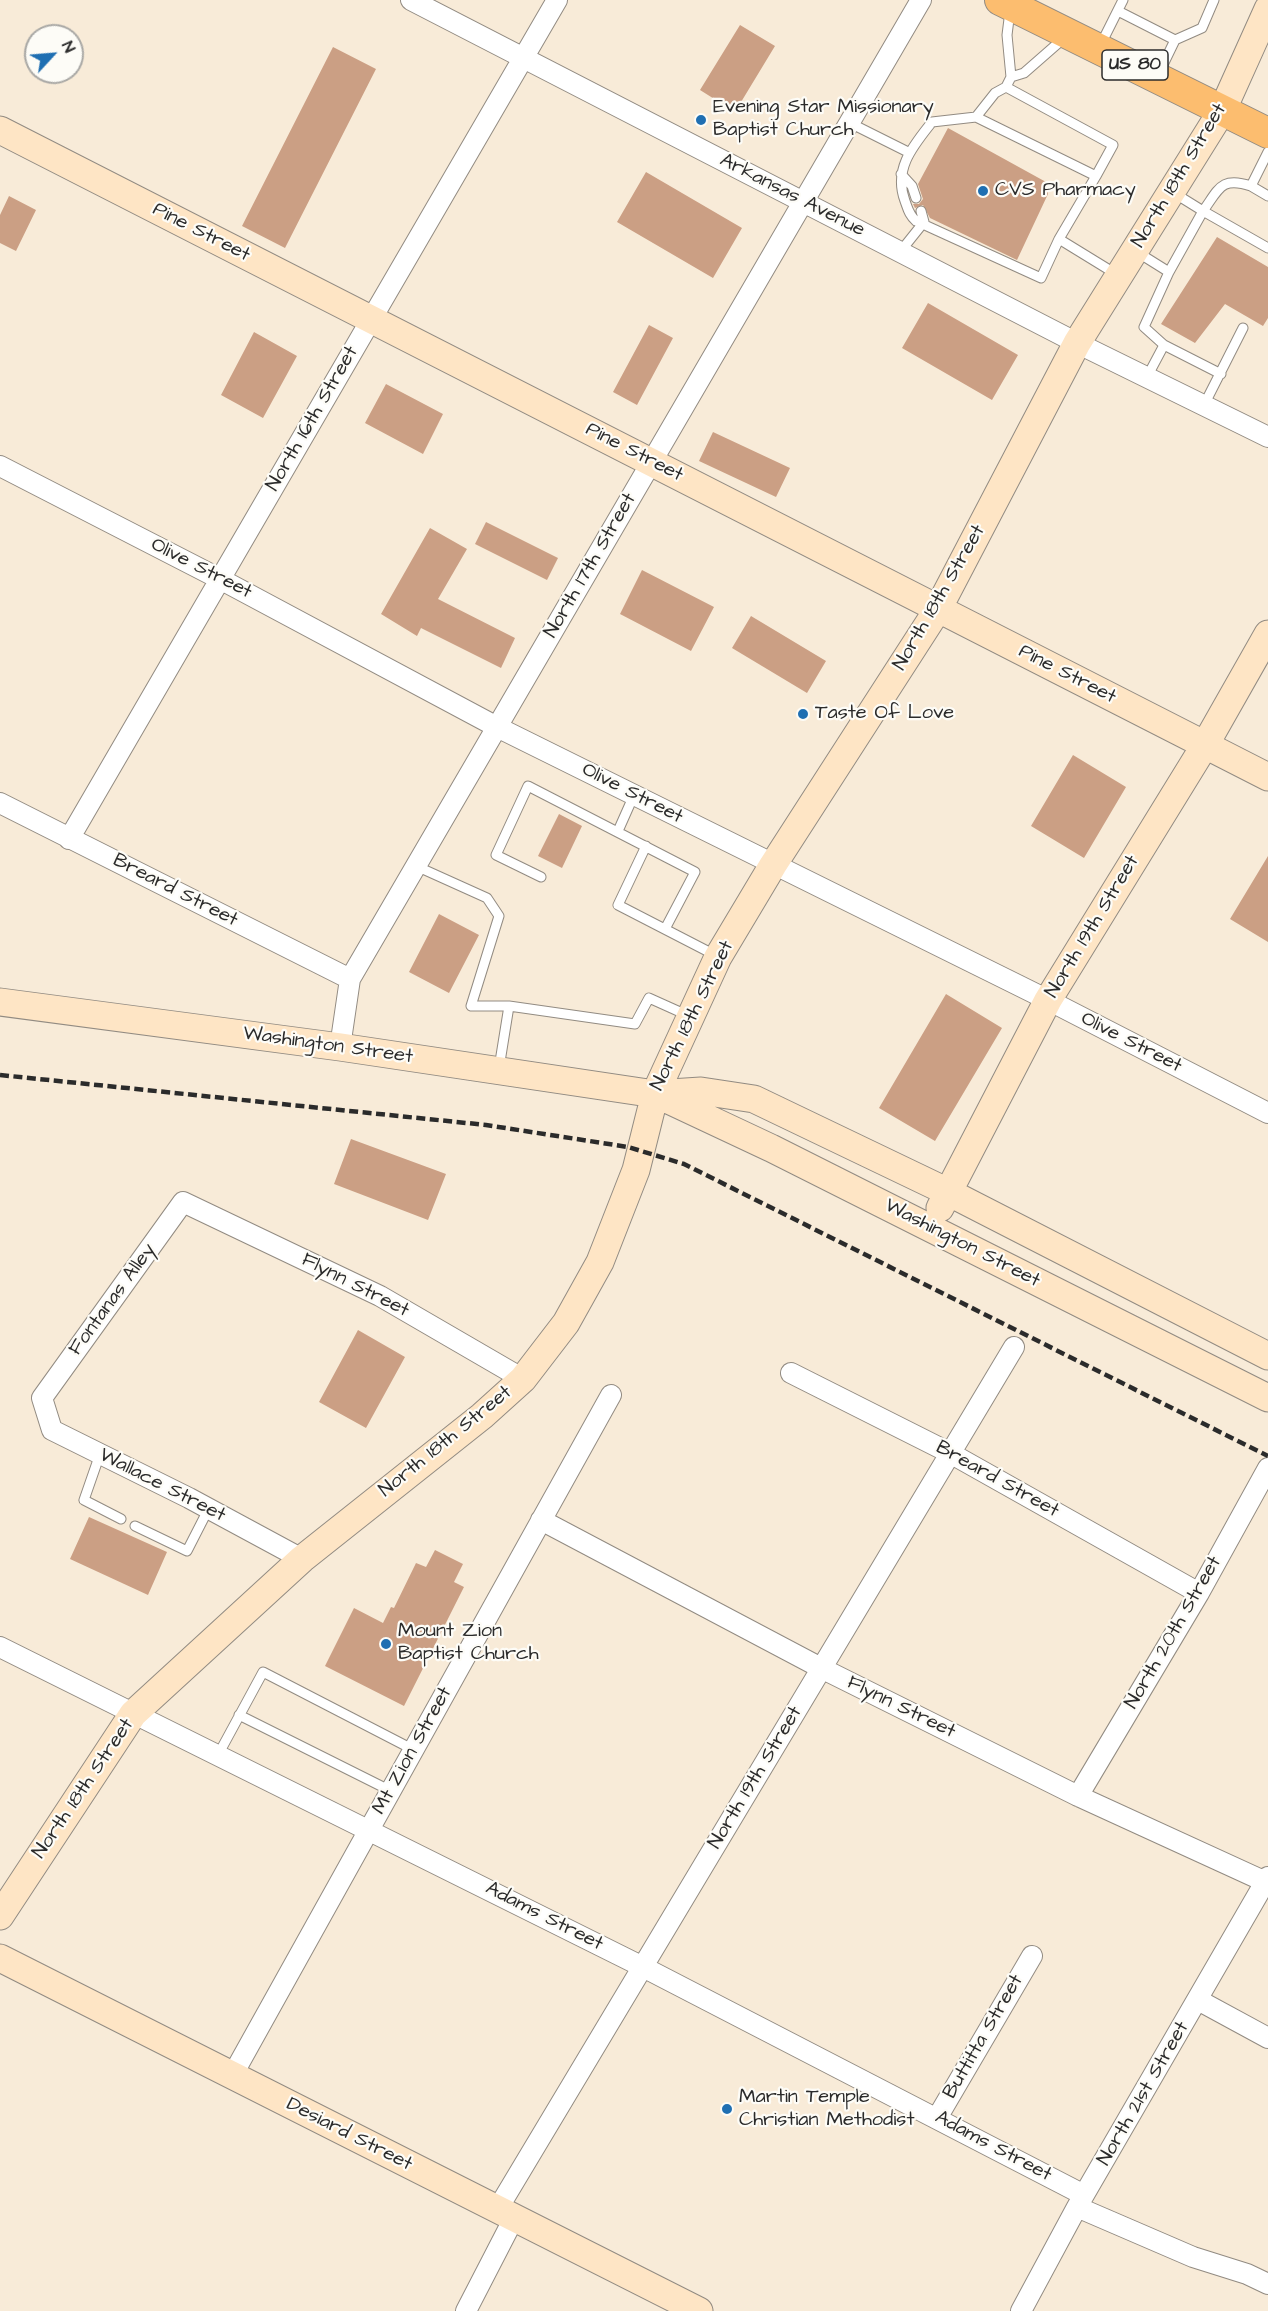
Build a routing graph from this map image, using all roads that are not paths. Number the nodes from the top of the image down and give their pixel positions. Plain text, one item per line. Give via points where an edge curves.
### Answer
1 (411, 0) edge
2 (557, 0) edge
3 (921, 0) edge
4 (1123, 0) edge
5 (1214, 0) edge
6 (1005, 3) edge
7 (1118, 11) junction
8 (1265, 24) edge
9 (1070, 33) junction
10 (1175, 40) junction
11 (1099, 48) junction
12 (524, 58) junction
13 (1011, 77) junction
14 (1158, 77) junction
15 (1006, 87) junction
16 (1223, 109) junction
17 (976, 117) junction
18 (850, 123) junction
19 (0, 130) edge
20 (1268, 133) edge
21 (908, 152) junction
22 (1268, 152) edge
23 (901, 174) junction
24 (1096, 176) junction
25 (1251, 186) junction
26 (1172, 192) junction
27 (1268, 196) edge
28 (916, 198) dead end
29 (804, 202) junction
30 (921, 211) dead end
31 (1203, 211) junction
32 (924, 222) junction
33 (1059, 239) junction
34 (1268, 248) edge
35 (1135, 251) junction
36 (900, 252) junction
37 (1169, 272) junction
38 (1119, 276) junction
39 (371, 320) junction
40 (1244, 328) dead end
41 (1077, 343) junction
42 (1164, 345) junction
43 (1221, 374) junction
44 (1147, 377) junction
45 (1204, 405) junction
46 (1268, 437) edge
47 (652, 462) junction
48 (0, 466) edge
49 (220, 579) junction
50 (938, 609) junction
51 (1268, 634) edge
52 (497, 727) junction
53 (1204, 745) junction
54 (1268, 777) edge
55 (634, 795) junction
56 (0, 803) edge
57 (618, 831) junction
58 (69, 839) junction
59 (646, 846) junction
60 (773, 865) junction
61 (416, 866) junction
62 (541, 877) dead end
63 (665, 929) junction
64 (718, 957) junction
65 (350, 979) junction
66 (1048, 1000) junction
67 (0, 1002) edge
68 (508, 1006) junction
69 (691, 1017) junction
70 (340, 1047) junction
71 (499, 1071) junction
72 (655, 1094) junction
73 (1268, 1113) edge
74 (948, 1192) junction
75 (183, 1202) joint
76 (930, 1227) junction
77 (1014, 1347) dead end
78 (1268, 1356) edge
79 (791, 1373) dead end
80 (523, 1379) junction
81 (611, 1395) dead end
82 (42, 1398) joint
83 (1268, 1398) edge
84 (950, 1453) junction
85 (100, 1454) junction
86 (1268, 1468) edge
87 (209, 1508) junction
88 (121, 1519) dead end
89 (541, 1520) junction
90 (135, 1526) dead end
91 (302, 1559) junction
92 (1199, 1593) junction
93 (0, 1647) edge
94 (821, 1668) junction
95 (133, 1714) junction
96 (239, 1716) junction
97 (414, 1750) junction
98 (218, 1755) junction
99 (391, 1791) junction
100 (1078, 1796) junction
101 (369, 1830) junction
102 (1267, 1880) edge
103 (0, 1916) edge
104 (1032, 1956) dead end
105 (0, 1958) edge
106 (643, 1967) junction
107 (1198, 2000) junction
108 (1268, 2038) edge
109 (232, 2076) junction
110 (937, 2118) junction
111 (1081, 2201) junction
112 (505, 2214) junction
113 (1268, 2284) edge
114 (466, 2311) edge
115 (699, 2311) edge
116 (1021, 2311) edge

1 - 12 street, Arkansas Avenue
2 - 12 street, North 16th Street
3 - 18 street, North 17th Street
4 - 7 lane
5 - 10 lane via 1202,28
6 - 9 main road, US 80
6 - 13 lane
7 - 10 lane
7 - 11 lane
8 - 16 street, North 18th Street
9 - 11 main road, US 80
9 - 13 lane via 1024,73
10 - 14 lane
11 - 14 main road, US 80
12 - 29 street, Arkansas Avenue
12 - 39 street, North 16th Street
13 - 15 lane
14 - 16 main road, US 80
15 - 17 lane via 995,93
15 - 24 lane via 1113,145
16 - 20 main road, US 80
16 - 26 street, North 18th Street
17 - 21 lane via 932,122
17 - 24 lane
18 - 21 lane
18 - 29 street, North 17th Street
19 - 39 street, Pine Street
21 - 23 lane
22 - 25 lane
23 - 28 lane
23 - 32 lane via 900,187 910,216
24 - 33 lane
25 - 27 lane
25 - 31 lane via 1234,180 1223,183
26 - 31 lane
26 - 35 street, North 18th Street
29 - 36 street, Arkansas Avenue
29 - 47 street, North 17th Street
30 - 32 lane
31 - 34 lane
31 - 37 lane
32 - 33 lane via 1041,278
32 - 36 lane
33 - 38 lane
35 - 37 lane
35 - 38 street, North 18th Street
36 - 41 street, Arkansas Avenue
37 - 42 lane via 1144,327
38 - 41 street, North 18th Street
39 - 47 street, Pine Street
39 - 49 street, North 16th Street
40 - 43 lane
41 - 44 street, Arkansas Avenue
41 - 50 street, North 18th Street
42 - 43 lane
42 - 44 lane
43 - 45 lane
44 - 45 street, Arkansas Avenue
45 - 46 street, Arkansas Avenue
47 - 50 street, Pine Street
47 - 52 street, North 17th Street
48 - 49 street, Olive Street
49 - 52 street, Olive Street
49 - 58 street, North 16th Street
50 - 53 street, Pine Street
50 - 60 street, North 18th Street
51 - 53 street, North 19th Street
52 - 55 street, Olive Street
52 - 61 street, North 17th Street
53 - 54 street, Pine Street
53 - 66 street, North 19th Street
55 - 57 lane
55 - 60 street, Olive Street
56 - 58 street, Breard Street
57 - 59 lane
57 - 62 lane via 528,786 496,855
58 - 65 street, Breard Street
59 - 63 lane via 618,905
59 - 63 lane via 695,872
60 - 64 street, North 18th Street
60 - 66 street, Olive Street
61 - 65 street, North 17th Street
61 - 68 lane via 487,898 499,915 471,1006
63 - 64 lane
64 - 69 street, North 18th Street
65 - 70 street, North 17th Street
66 - 73 street, Olive Street
66 - 74 street, North 19th Street
67 - 70 street, Washington Street
68 - 69 lane via 635,1024 650,998
68 - 71 lane
69 - 72 street, North 18th Street
70 - 71 street, Washington Street
71 - 72 street, Washington Street
72 - 74 street, Washington Street via 701,1091 754,1099
72 - 76 street, Washington Street
72 - 80 street, North 18th Street via 636,1170 600,1262 566,1323
74 - 76 street, North 19th Street
74 - 78 street, Washington Street
75 - 80 street, Flynn Street via 380,1296
75 - 82 street, Fontanas Alley
76 - 83 street, Washington Street
77 - 84 street, North 19th Street
79 - 84 street, Breard Street
80 - 91 street, North 18th Street
81 - 89 street, Mt Zion Street
82 - 85 street, Wallace Street via 52,1430
84 - 92 street, Breard Street
84 - 94 street, North 19th Street
85 - 87 street, Wallace Street
85 - 88 lane via 84,1500
86 - 92 street, North 20th Street
87 - 90 lane via 187,1551
87 - 91 street, Wallace Street
89 - 94 street, Flynn Street
89 - 97 street, Mt Zion Street
91 - 95 street, North 18th Street
92 - 100 street, North 20th Street
93 - 95 street, Adams Street
94 - 100 street, Flynn Street
94 - 106 street, North 19th Street
95 - 98 street, Adams Street
95 - 103 street, North 18th Street
96 - 97 lane via 263,1672
96 - 98 lane
96 - 99 lane
97 - 99 street, Mt Zion Street
98 - 101 street, Adams Street
99 - 101 street, Mt Zion Street
100 - 102 street, Flynn Street
101 - 106 street, Adams Street
101 - 109 street, Mt Zion Street
102 - 107 street, North 21st Street
104 - 110 street, Buttitta Street
105 - 109 street, Desiard Street
106 - 110 street, Adams Street
106 - 112 street, North 19th Street
107 - 108 street
107 - 111 street, North 21st Street
109 - 112 street, Desiard Street
110 - 111 street, Adams Street
111 - 113 street, Adams Street via 1193,2257
111 - 116 street, North 21st Street
112 - 114 street, North 19th Street
112 - 115 street, Desiard Street

